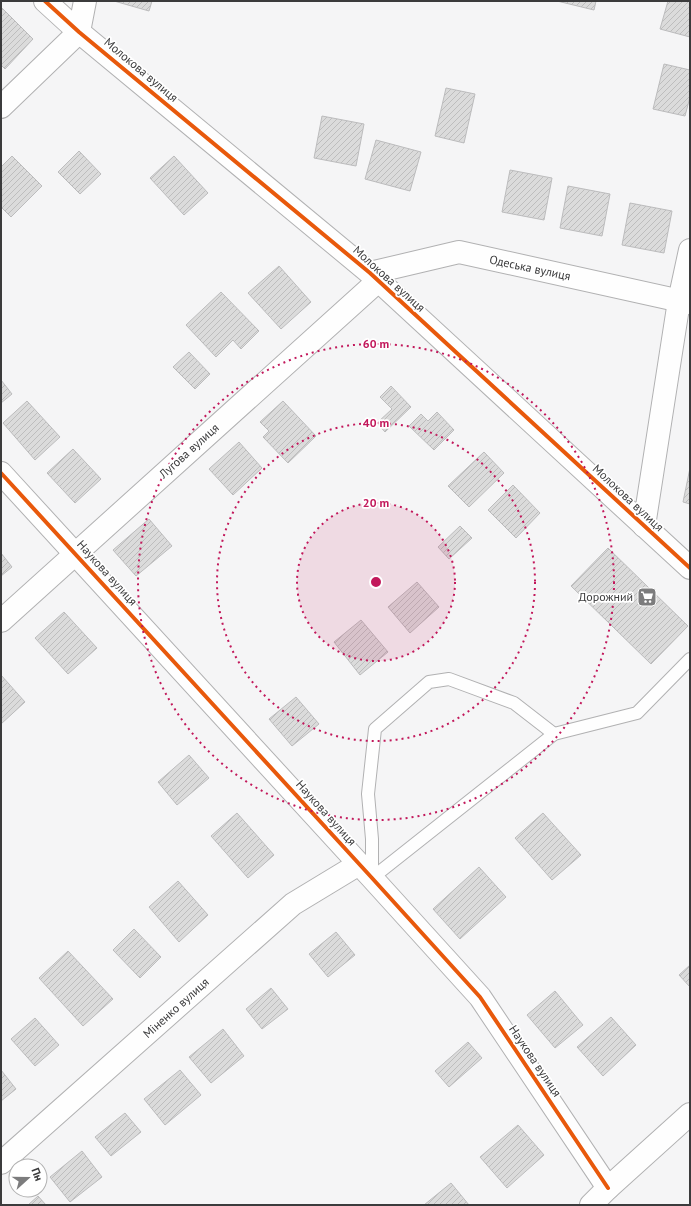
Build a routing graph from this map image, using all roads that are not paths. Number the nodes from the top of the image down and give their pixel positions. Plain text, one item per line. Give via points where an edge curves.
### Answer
1 (45, 1) edge
2 (84, 1) edge
3 (79, 32) junction
4 (1, 107) edge
5 (690, 250) edge
6 (374, 277) junction
7 (684, 302) edge
8 (1, 473) edge
9 (644, 526) junction
10 (76, 553) junction
11 (690, 568) edge
12 (1, 621) edge
13 (690, 659) edge
14 (554, 734) junction
15 (366, 871) junction
16 (690, 1114) edge
17 (1, 1163) edge
18 (608, 1188) junction
19 (592, 1205) edge

1 - 3 street, Молокова вулиця
2 - 3 street
3 - 4 street
3 - 6 street, Молокова вулиця
5 - 7 street
6 - 7 street, Одеська вулиця via 459,252
6 - 9 street, Молокова вулиця
6 - 10 street, Лугова вулиця
7 - 9 street
8 - 10 street, Наукова вулиця
9 - 11 street, Молокова вулиця
10 - 12 street, Лугова вулиця
10 - 15 street, Наукова вулиця
13 - 14 lane via 637,713
14 - 15 lane
14 - 15 lane via 514,703 449,680 429,682 375,729 368,794 372,840
15 - 17 street, Міненко вулиця via 293,904
15 - 18 street, Наукова вулиця via 480,997
16 - 18 street
18 - 19 street

